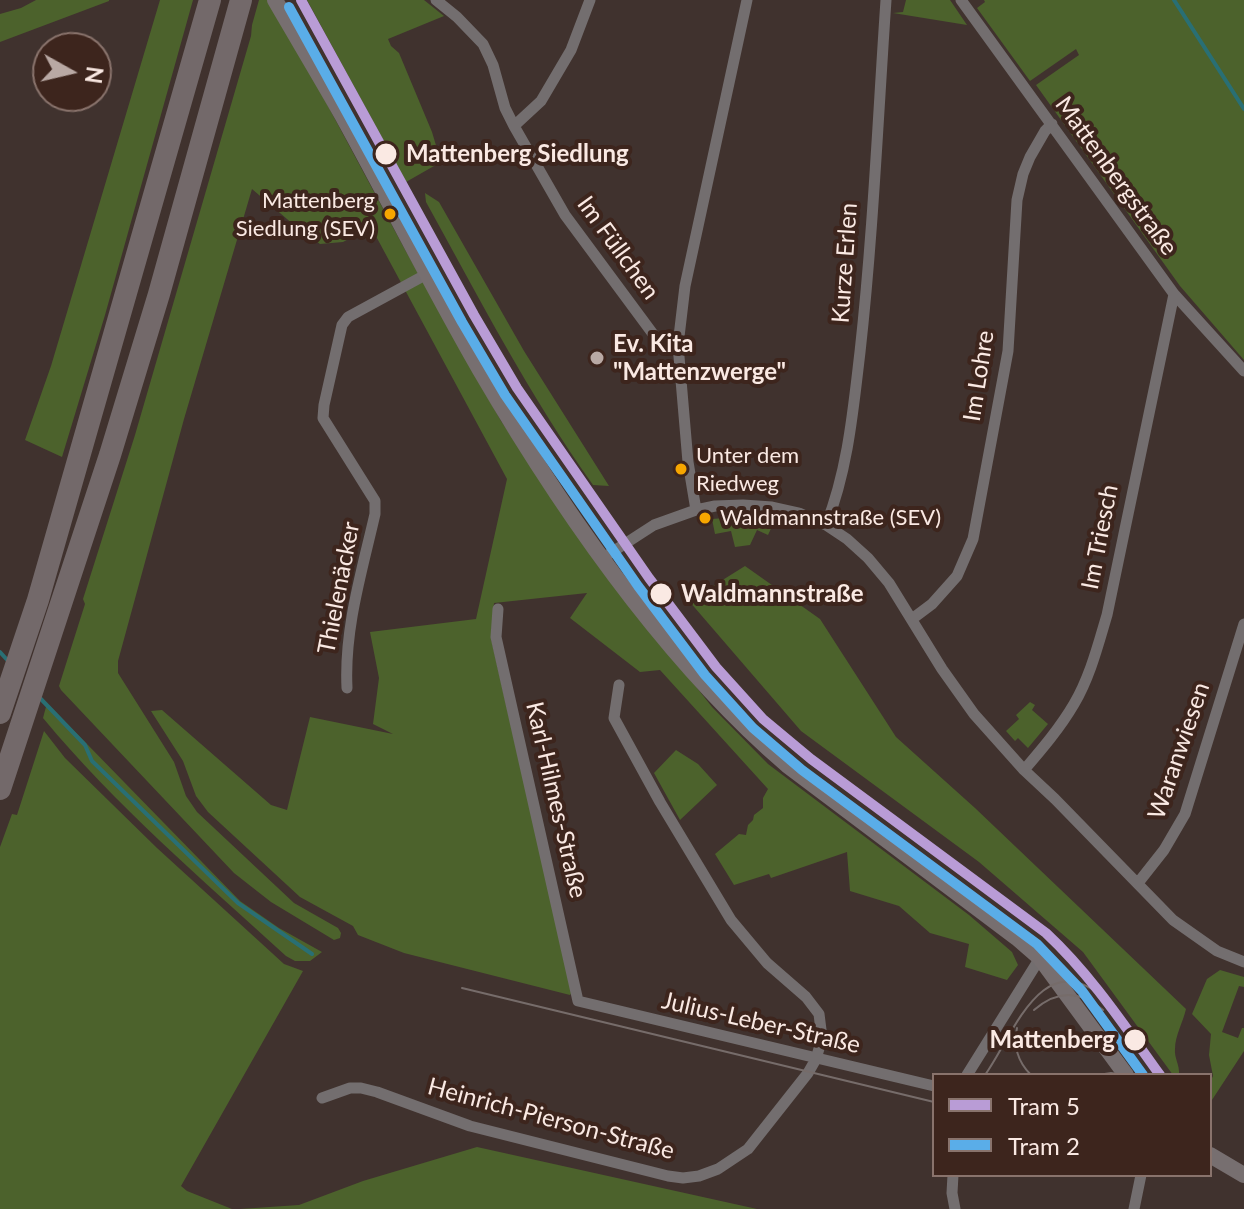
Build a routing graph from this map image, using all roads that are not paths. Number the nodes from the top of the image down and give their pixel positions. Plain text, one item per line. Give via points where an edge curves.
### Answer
1 (210, 0) edge
2 (275, 0) edge
3 (436, 0) edge
4 (590, 0) edge
5 (747, 0) edge
6 (886, 0) edge
7 (961, 0) edge
8 (241, 3) edge
9 (1052, 124) junction
10 (514, 126) junction
11 (427, 274) junction
12 (1174, 294) junction
13 (678, 345) junction
14 (1244, 371) edge
15 (696, 510) junction
16 (826, 525) junction
17 (603, 558) junction
18 (498, 609) dead end
19 (912, 619) junction
20 (1244, 624) edge
21 (619, 685) dead end
22 (347, 688) dead end
23 (0, 713) edge
24 (1024, 770) junction
25 (0, 789) edge
26 (1138, 883) junction
27 (1040, 958) junction
28 (1244, 962) edge
29 (578, 1001) joint
30 (816, 1059) junction
31 (968, 1073) edge
32 (1125, 1073) edge
33 (932, 1086) edge
34 (322, 1098) dead end
35 (1212, 1156) edge
36 (1244, 1175) edge
37 (953, 1177) edge
38 (1141, 1177) edge
39 (955, 1209) edge
40 (1134, 1209) edge

1 - 23 highway via 38,600
2 - 11 main road
3 - 10 street, Im Füllchen via 483,44
4 - 10 street via 571,50 541,101
5 - 13 street via 685,286
6 - 16 street, Kurze Erlen via 864,316 849,444
7 - 9 street, Mattenbergstraße
8 - 25 highway via 110,455
9 - 12 street, Mattenbergstraße
9 - 19 street, Im Lohre via 1030,157 1017,200 1008,351 973,539 957,576
10 - 13 street, Im Füllchen via 565,215 647,327 656,338
11 - 17 main road via 520,437
11 - 22 street, Thielenäcker via 348,317 324,405 323,418 375,501 346,653
12 - 14 street, Mattenbergstraße
12 - 24 street, Im Triesch via 1092,666 1062,722
13 - 15 street
15 - 16 street via 772,507
15 - 17 street via 654,525
16 - 19 street via 868,558
17 - 27 main road via 687,665 753,735
18 - 29 street, Karl-Hilmes-Straße via 496,637
19 - 24 street via 974,714
20 - 26 street, Waranwiesen via 1185,814
21 - 30 street via 614,718 702,874 742,935 819,1014 822,1038
24 - 26 street
26 - 28 street via 1173,920 1217,951
27 - 31 street
27 - 32 main road
29 - 30 street, Julius-Leber-Straße
30 - 33 street, Julius-Leber-Straße
30 - 34 street, Heinrich-Pierson-Straße via 748,1149 718,1169 683,1178 470,1126 361,1088
35 - 36 main road
37 - 39 street
38 - 40 street

